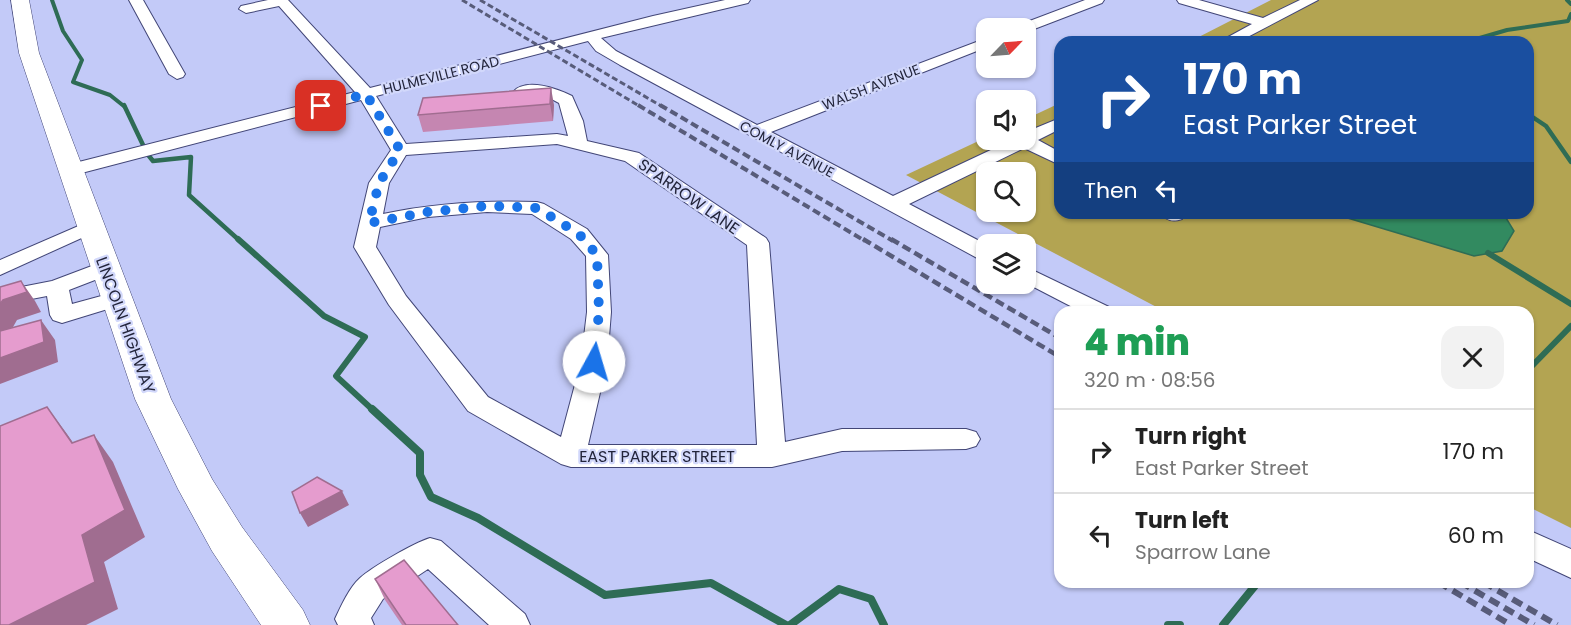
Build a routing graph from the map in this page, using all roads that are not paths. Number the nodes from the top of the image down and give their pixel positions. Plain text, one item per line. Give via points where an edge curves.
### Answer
1 (20, 0) edge
2 (136, 0) edge
3 (743, 0) edge
4 (1097, 0) edge
5 (1184, 0) edge
6 (1311, 0) edge
7 (282, 1) edge
8 (720, 2) edge
9 (246, 9) dead end
10 (1036, 23) edge
11 (1264, 23) junction
12 (593, 36) junction
13 (1238, 36) edge
14 (976, 46) edge
15 (177, 74) dead end
16 (502, 93) edge
17 (366, 94) junction
18 (1054, 126) edge
19 (755, 132) junction
20 (1036, 135) edge
21 (579, 144) junction
22 (1036, 146) edge
23 (400, 150) junction
24 (1004, 150) edge
25 (1054, 156) edge
26 (70, 170) junction
27 (893, 204) junction
28 (369, 223) junction
29 (90, 227) junction
30 (976, 248) edge
31 (0, 268) edge
32 (105, 268) junction
33 (1036, 279) edge
34 (57, 287) junction
35 (5, 295) edge
36 (116, 299) junction
37 (1089, 306) edge
38 (966, 439) dead end
39 (571, 456) junction
40 (772, 456) junction
41 (1534, 546) edge
42 (1571, 564) edge
43 (287, 625) edge
44 (357, 625) edge
45 (513, 625) edge

1 - 26 main road, LINCOLN HIGHWAY via 25,40
2 - 15 street
3 - 8 street, HULMEVILLE ROAD
4 - 10 street
5 - 11 street
6 - 11 street
7 - 9 street
7 - 17 street
8 - 12 street, HULMEVILLE ROAD
11 - 13 street
12 - 17 street, HULMEVILLE ROAD
12 - 19 street, COMLY AVENUE via 602,48 625,62
14 - 19 street, WALSH AVENUE
16 - 21 street via 547,90 566,100
17 - 23 street
17 - 26 street, HULMEVILLE ROAD
18 - 20 street
19 - 27 street, COMLY AVENUE
21 - 23 street, SPARROW LANE via 557,139
21 - 40 street, SPARROW LANE via 632,157 758,243
22 - 25 street
23 - 28 street, EAST PARKER STREET via 379,183
24 - 27 street
26 - 29 main road, LINCOLN HIGHWAY
27 - 30 street, COMLY AVENUE
28 - 39 street, EAST PARKER STREET via 365,247 392,291 478,404
28 - 39 street via 487,206 527,207 537,208 579,234 597,255 599,312 594,362
29 - 31 street
29 - 32 main road, LINCOLN HIGHWAY
32 - 34 street
32 - 36 main road, LINCOLN HIGHWAY
33 - 37 street
34 - 35 street
34 - 36 street via 53,318
36 - 43 main road, LINCOLN HIGHWAY via 153,399 178,452 227,539
38 - 40 street, EAST PARKER STREET via 842,440
39 - 40 street, EAST PARKER STREET
41 - 42 street
44 - 45 street via 352,619 371,589 430,551

